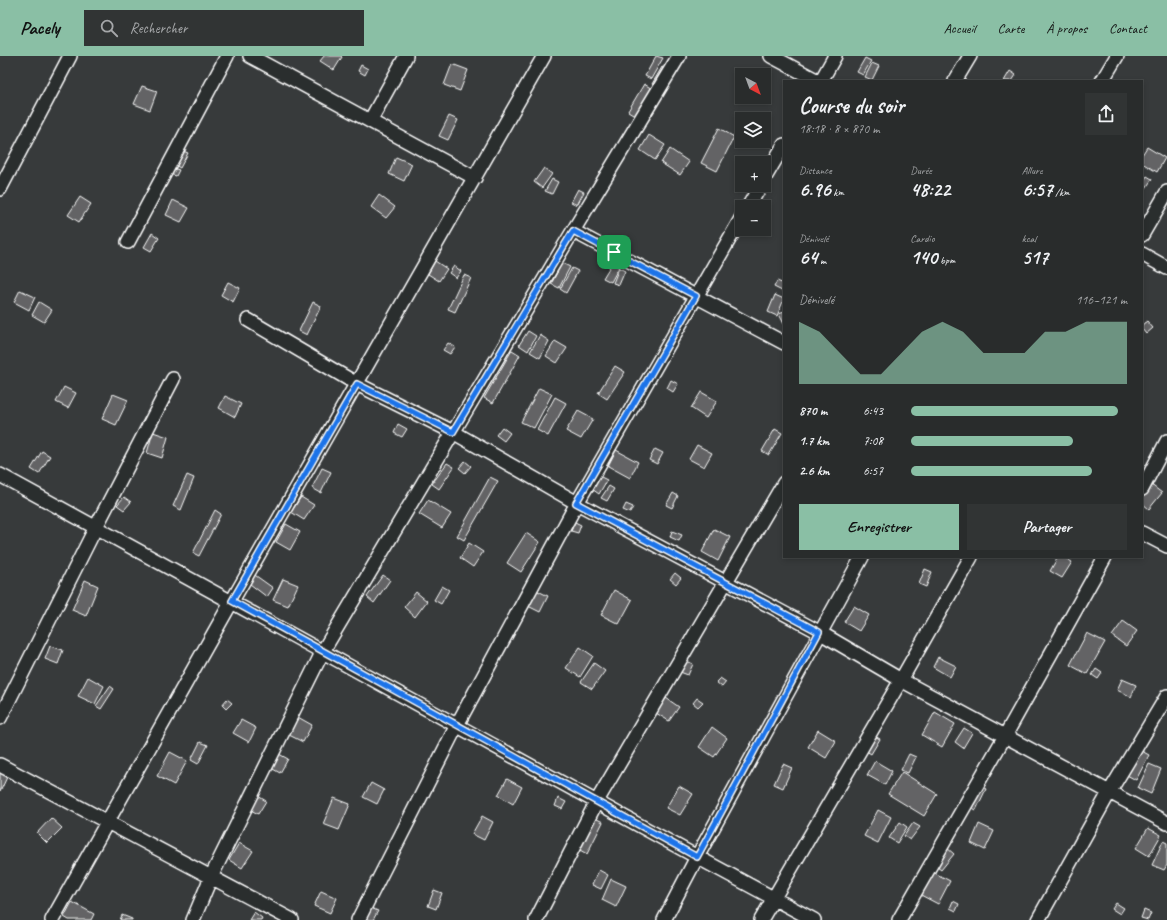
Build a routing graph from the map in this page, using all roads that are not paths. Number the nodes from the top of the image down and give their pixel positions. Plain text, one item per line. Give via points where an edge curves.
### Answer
1 (70, 56) edge
2 (227, 56) edge
3 (406, 56) edge
4 (544, 56) edge
5 (679, 56) edge
6 (771, 56) edge
7 (835, 56) edge
8 (970, 56) edge
9 (1117, 56) edge
10 (256, 57) edge
11 (816, 80) edge
12 (822, 80) edge
13 (956, 80) edge
14 (1103, 80) edge
15 (370, 121) junction
16 (783, 147) edge
17 (771, 167) edge
18 (475, 178) junction
19 (0, 189) edge
20 (1167, 192) edge
21 (735, 229) edge
22 (573, 231) junction
23 (1143, 233) edge
24 (128, 242) dead end
25 (1143, 255) edge
26 (1167, 268) edge
27 (696, 296) junction
28 (248, 320) dead end
29 (783, 341) edge
30 (173, 379) dead end
31 (357, 384) junction
32 (453, 432) junction
33 (1167, 441) edge
34 (0, 475) edge
35 (783, 485) edge
36 (1143, 487) edge
37 (576, 503) junction
38 (96, 527) junction
39 (1143, 534) edge
40 (1167, 546) edge
41 (861, 558) edge
42 (970, 558) edge
43 (1104, 558) edge
44 (726, 583) junction
45 (232, 601) junction
46 (819, 632) junction
47 (323, 651) junction
48 (901, 680) junction
49 (1167, 696) edge
50 (0, 718) edge
51 (457, 725) junction
52 (1005, 736) junction
53 (0, 765) edge
54 (1110, 792) junction
55 (597, 801) junction
56 (107, 822) junction
57 (1167, 823) edge
58 (697, 857) junction
59 (211, 877) junction
60 (773, 898) junction
61 (52, 920) edge
62 (193, 920) edge
63 (292, 920) edge
64 (358, 920) edge
65 (536, 920) edge
66 (664, 920) edge
67 (761, 920) edge
68 (814, 920) edge
69 (899, 920) edge
70 (1038, 920) edge

1 - 19 street
2 - 24 street
3 - 15 street
4 - 18 street
5 - 22 street
6 - 11 street
7 - 12 street
8 - 13 street
9 - 14 street
10 - 15 street
15 - 18 street
16 - 17 street
18 - 31 street
20 - 23 street
21 - 27 street
22 - 27 street
22 - 32 street
25 - 26 street
27 - 29 street
27 - 37 street
28 - 31 street
30 - 38 street
31 - 32 street
31 - 45 street
32 - 37 street
32 - 47 street
33 - 36 street
34 - 38 street
35 - 44 street
37 - 44 street
37 - 51 street
38 - 45 street
38 - 50 street
39 - 40 street
41 - 46 street
42 - 48 street
43 - 52 street
44 - 46 street
44 - 55 street
45 - 47 street
45 - 56 street
46 - 48 street
46 - 58 street
47 - 51 street
47 - 59 street
48 - 52 street
48 - 60 street
49 - 54 street
51 - 55 street
51 - 64 street
52 - 54 street
52 - 69 street
53 - 56 street
54 - 57 street
54 - 70 street
55 - 58 street
55 - 65 street
56 - 59 street
56 - 61 street
58 - 60 street
58 - 66 street
59 - 62 street
59 - 63 street
60 - 67 street
60 - 68 street

